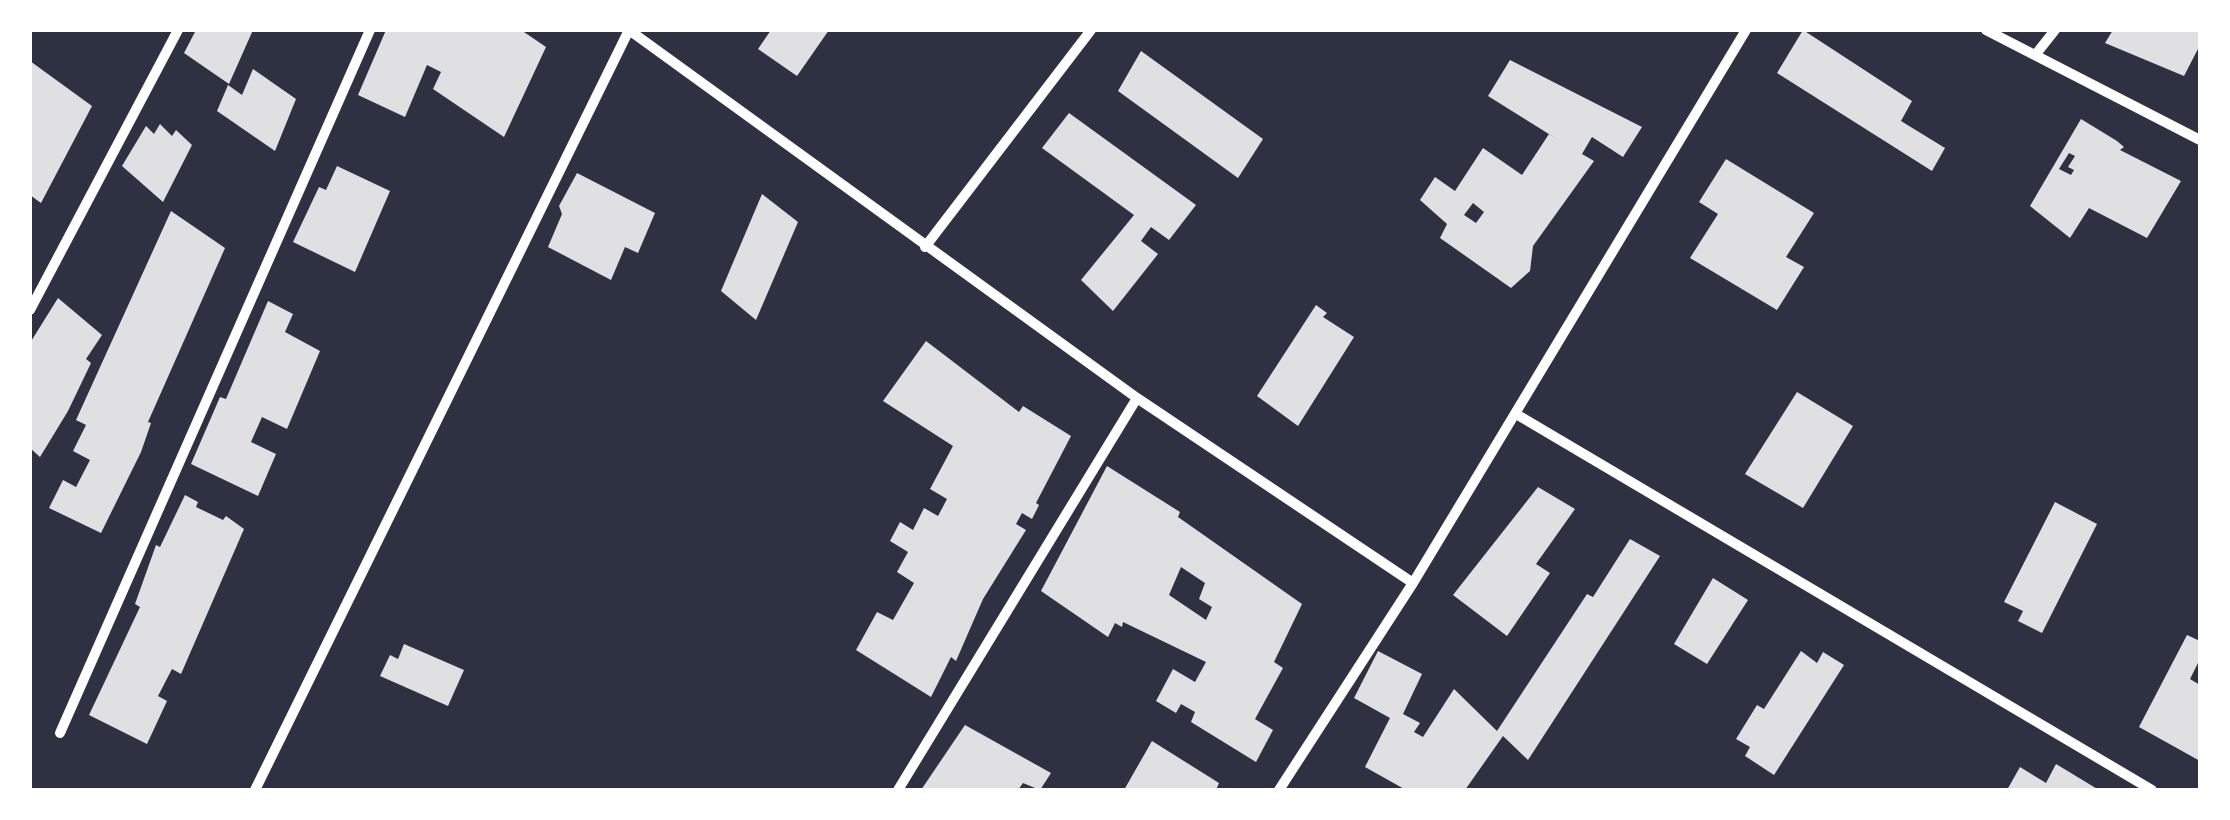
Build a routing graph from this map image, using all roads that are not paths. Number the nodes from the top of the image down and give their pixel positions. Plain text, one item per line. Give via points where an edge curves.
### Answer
1 (178, 30) edge
2 (370, 30) edge
3 (629, 30) edge
4 (1092, 30) edge
5 (1746, 30) edge
6 (1986, 30) edge
7 (2055, 30) edge
8 (2036, 54) junction
9 (2200, 140) edge
10 (925, 246) junction
11 (30, 310) edge
12 (1137, 398) junction
13 (1516, 414) junction
14 (1412, 583) junction
15 (60, 733) dead end
16 (255, 790) edge
17 (898, 790) edge
18 (1278, 790) edge
19 (2152, 790) edge

1 - 11 street
2 - 15 street
3 - 10 street
3 - 16 street
4 - 10 street
5 - 13 street
6 - 8 street
7 - 8 street
8 - 9 street
10 - 12 street
12 - 14 street
12 - 17 street
13 - 14 street
13 - 19 street
14 - 18 street

